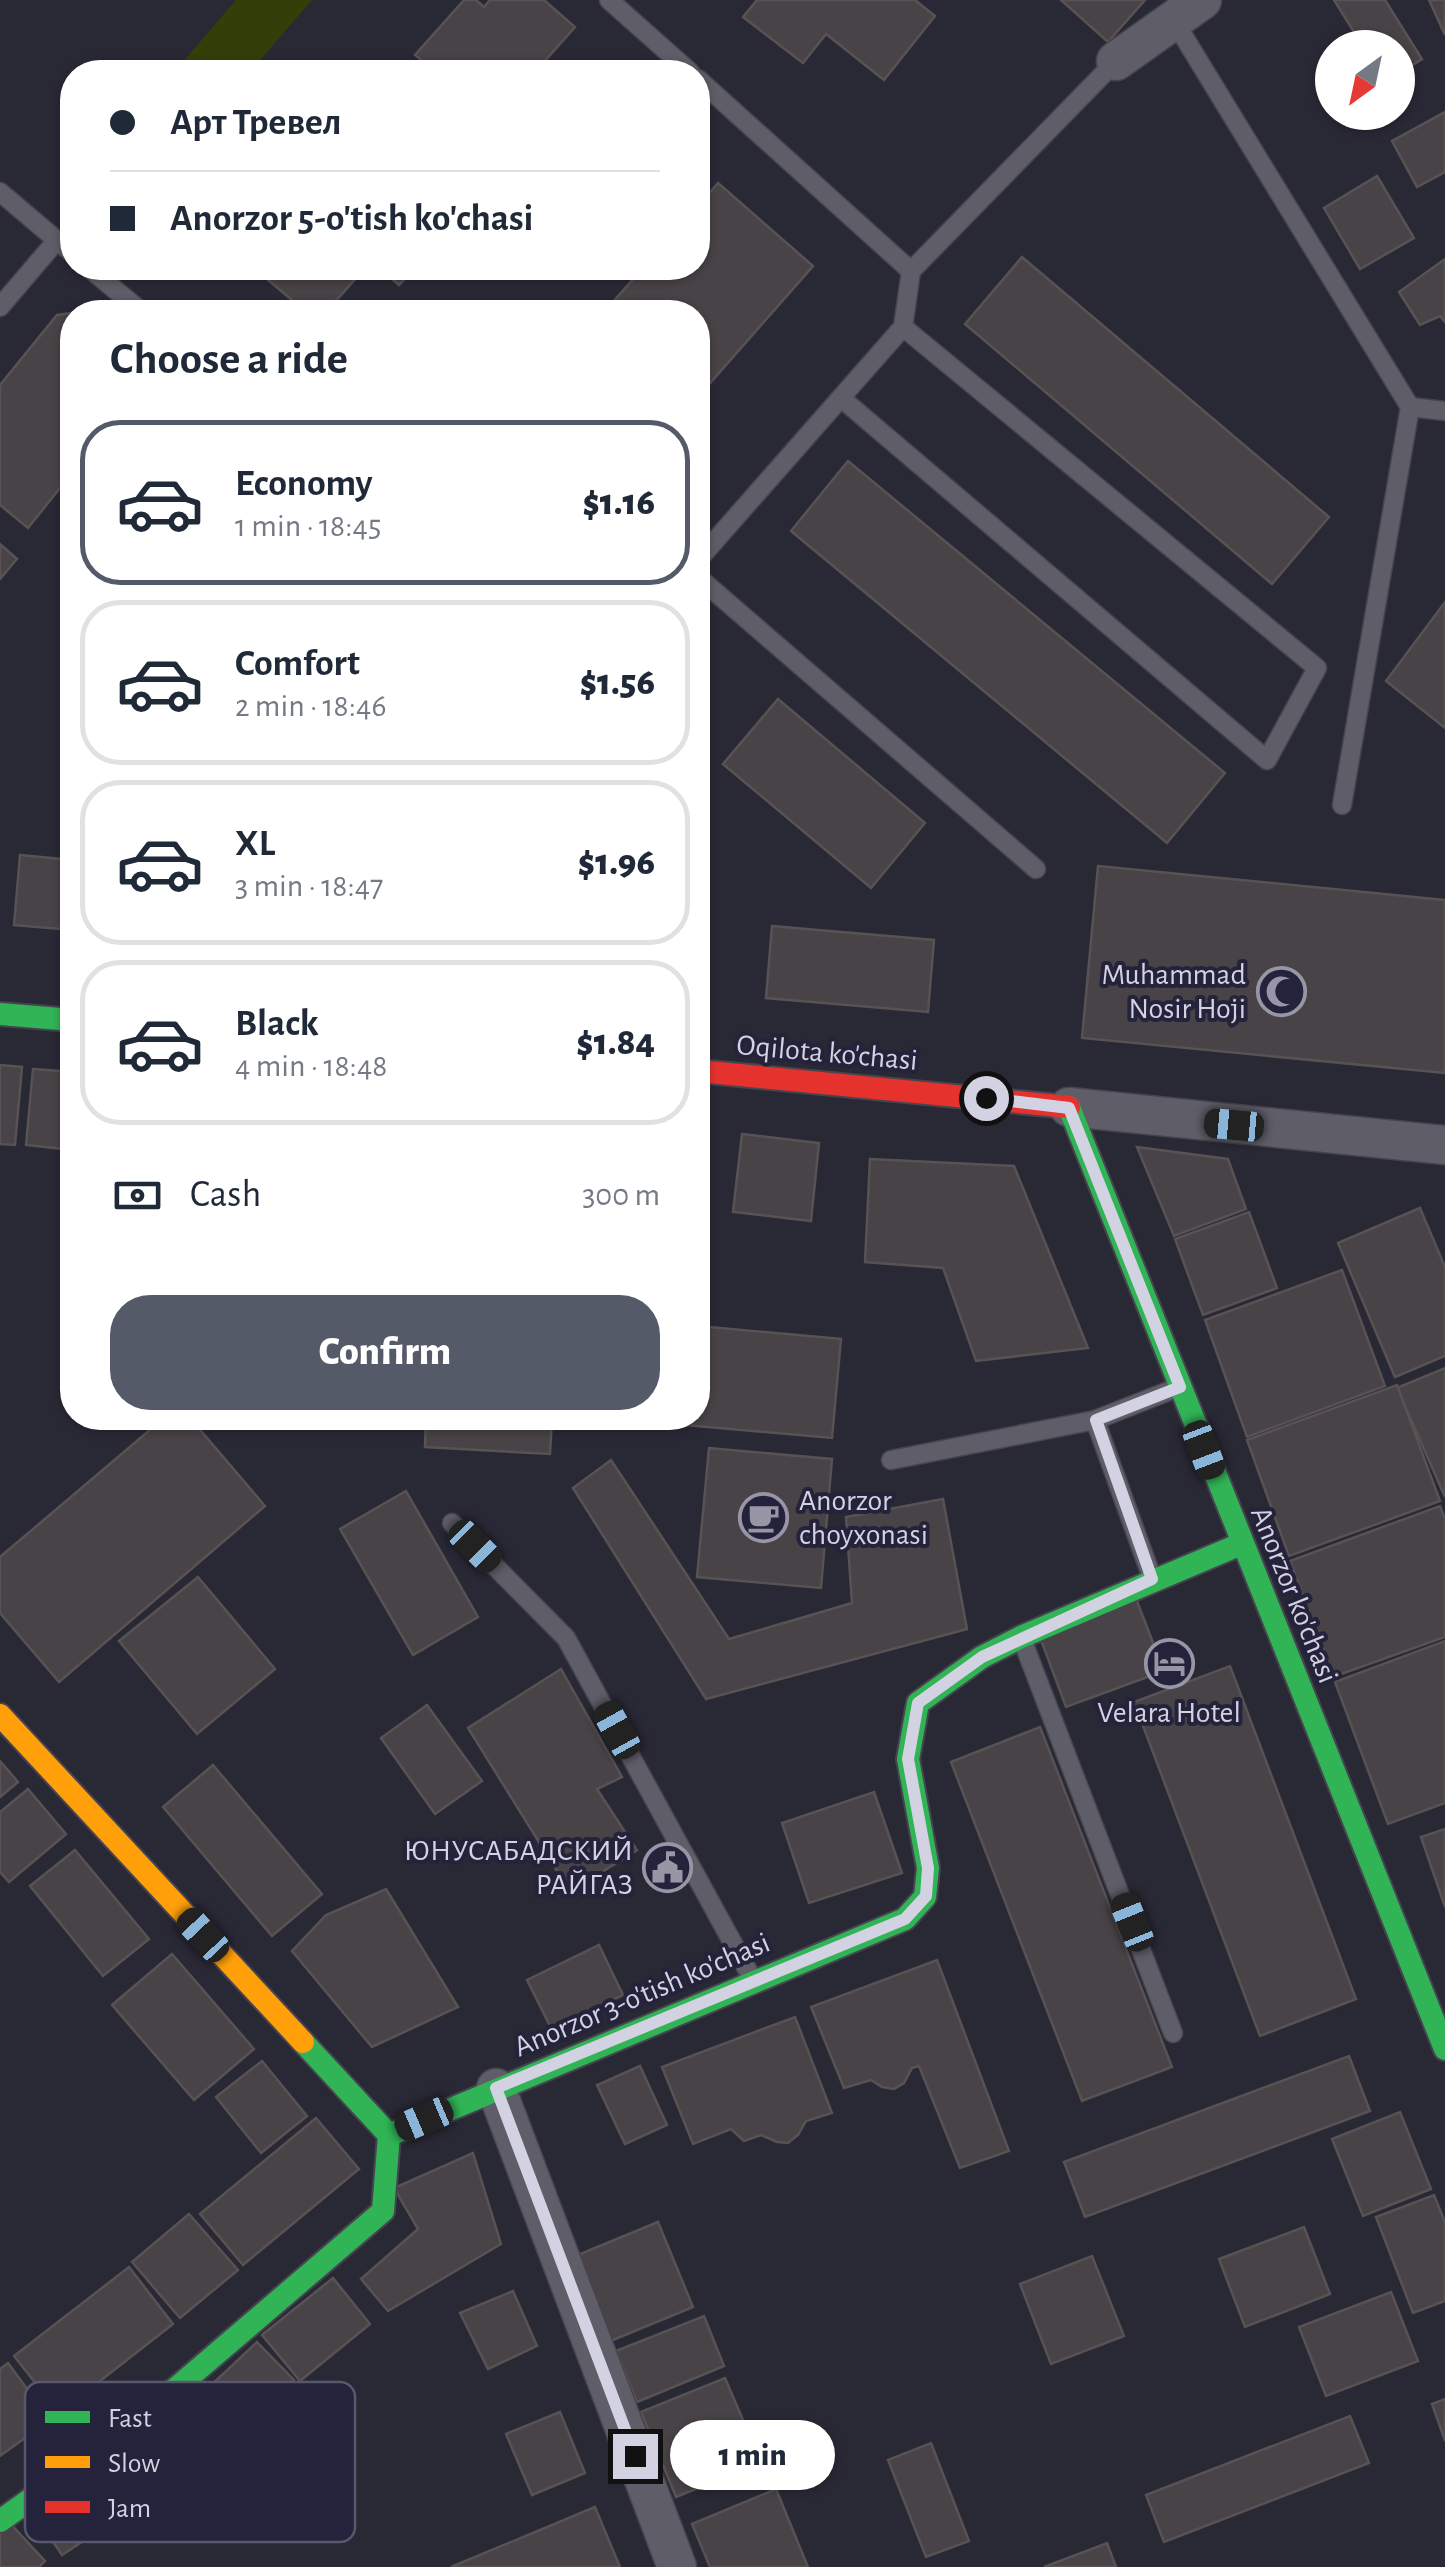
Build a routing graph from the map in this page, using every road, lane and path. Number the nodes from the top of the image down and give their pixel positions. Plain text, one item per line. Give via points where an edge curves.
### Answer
1 (610, 0) edge
2 (1188, 9) edge
3 (677, 60) edge
4 (1116, 61) joint
5 (710, 90) edge
6 (0, 192) edge
7 (57, 240) junction
8 (60, 243) edge
9 (911, 271) junction
10 (103, 280) edge
11 (128, 300) edge
12 (0, 307) edge
13 (903, 327) junction
14 (840, 398) junction
15 (1410, 407) junction
16 (1445, 411) edge
17 (710, 546) edge
18 (710, 586) edge
19 (1342, 805) dead end
20 (1036, 869) dead end
21 (0, 1014) edge
22 (60, 1019) edge
23 (710, 1072) edge
24 (1069, 1108) junction
25 (1445, 1144) edge
26 (1180, 1387) junction
27 (1096, 1420) junction
28 (891, 1460) dead end
29 (452, 1524) dead end
30 (1241, 1544) junction
31 (1152, 1579) junction
32 (1021, 1637) junction
33 (0, 1715) edge
34 (754, 1980) junction
35 (1441, 2025) edge
36 (1173, 2033) dead end
37 (496, 2088) junction
38 (388, 2135) junction
39 (183, 2382) edge
40 (25, 2503) edge
41 (0, 2521) edge
42 (677, 2567) edge

1 - 3 lane
2 - 4 street
2 - 15 lane
4 - 9 lane
5 - 9 lane
6 - 7 lane
7 - 8 lane
7 - 12 lane
9 - 13 lane
10 - 11 lane
13 - 14 lane
13 - 14 lane via 1317,668 1267,760
14 - 17 lane
15 - 16 lane
15 - 19 lane
18 - 20 lane
21 - 22 street
23 - 24 street, Oqilota ko'chasi
24 - 25 street
24 - 26 street, Anorzor ko'chasi
26 - 27 lane
26 - 30 street, Anorzor ko'chasi
27 - 28 lane
27 - 31 lane
29 - 34 lane via 566,1638
30 - 31 street, Anorzor 3-o'tish ko'chasi
30 - 35 street, Anorzor ko'chasi
31 - 32 street, Anorzor 3-o'tish ko'chasi
32 - 34 street, Anorzor 3-o'tish ko'chasi via 918,1703 908,1759 928,1868 926,1896 905,1919
32 - 36 lane
33 - 38 street
34 - 37 street, Anorzor 3-o'tish ko'chasi
37 - 38 street, Anorzor 3-o'tish ko'chasi
37 - 42 street
38 - 39 street via 384,2211
40 - 41 street

